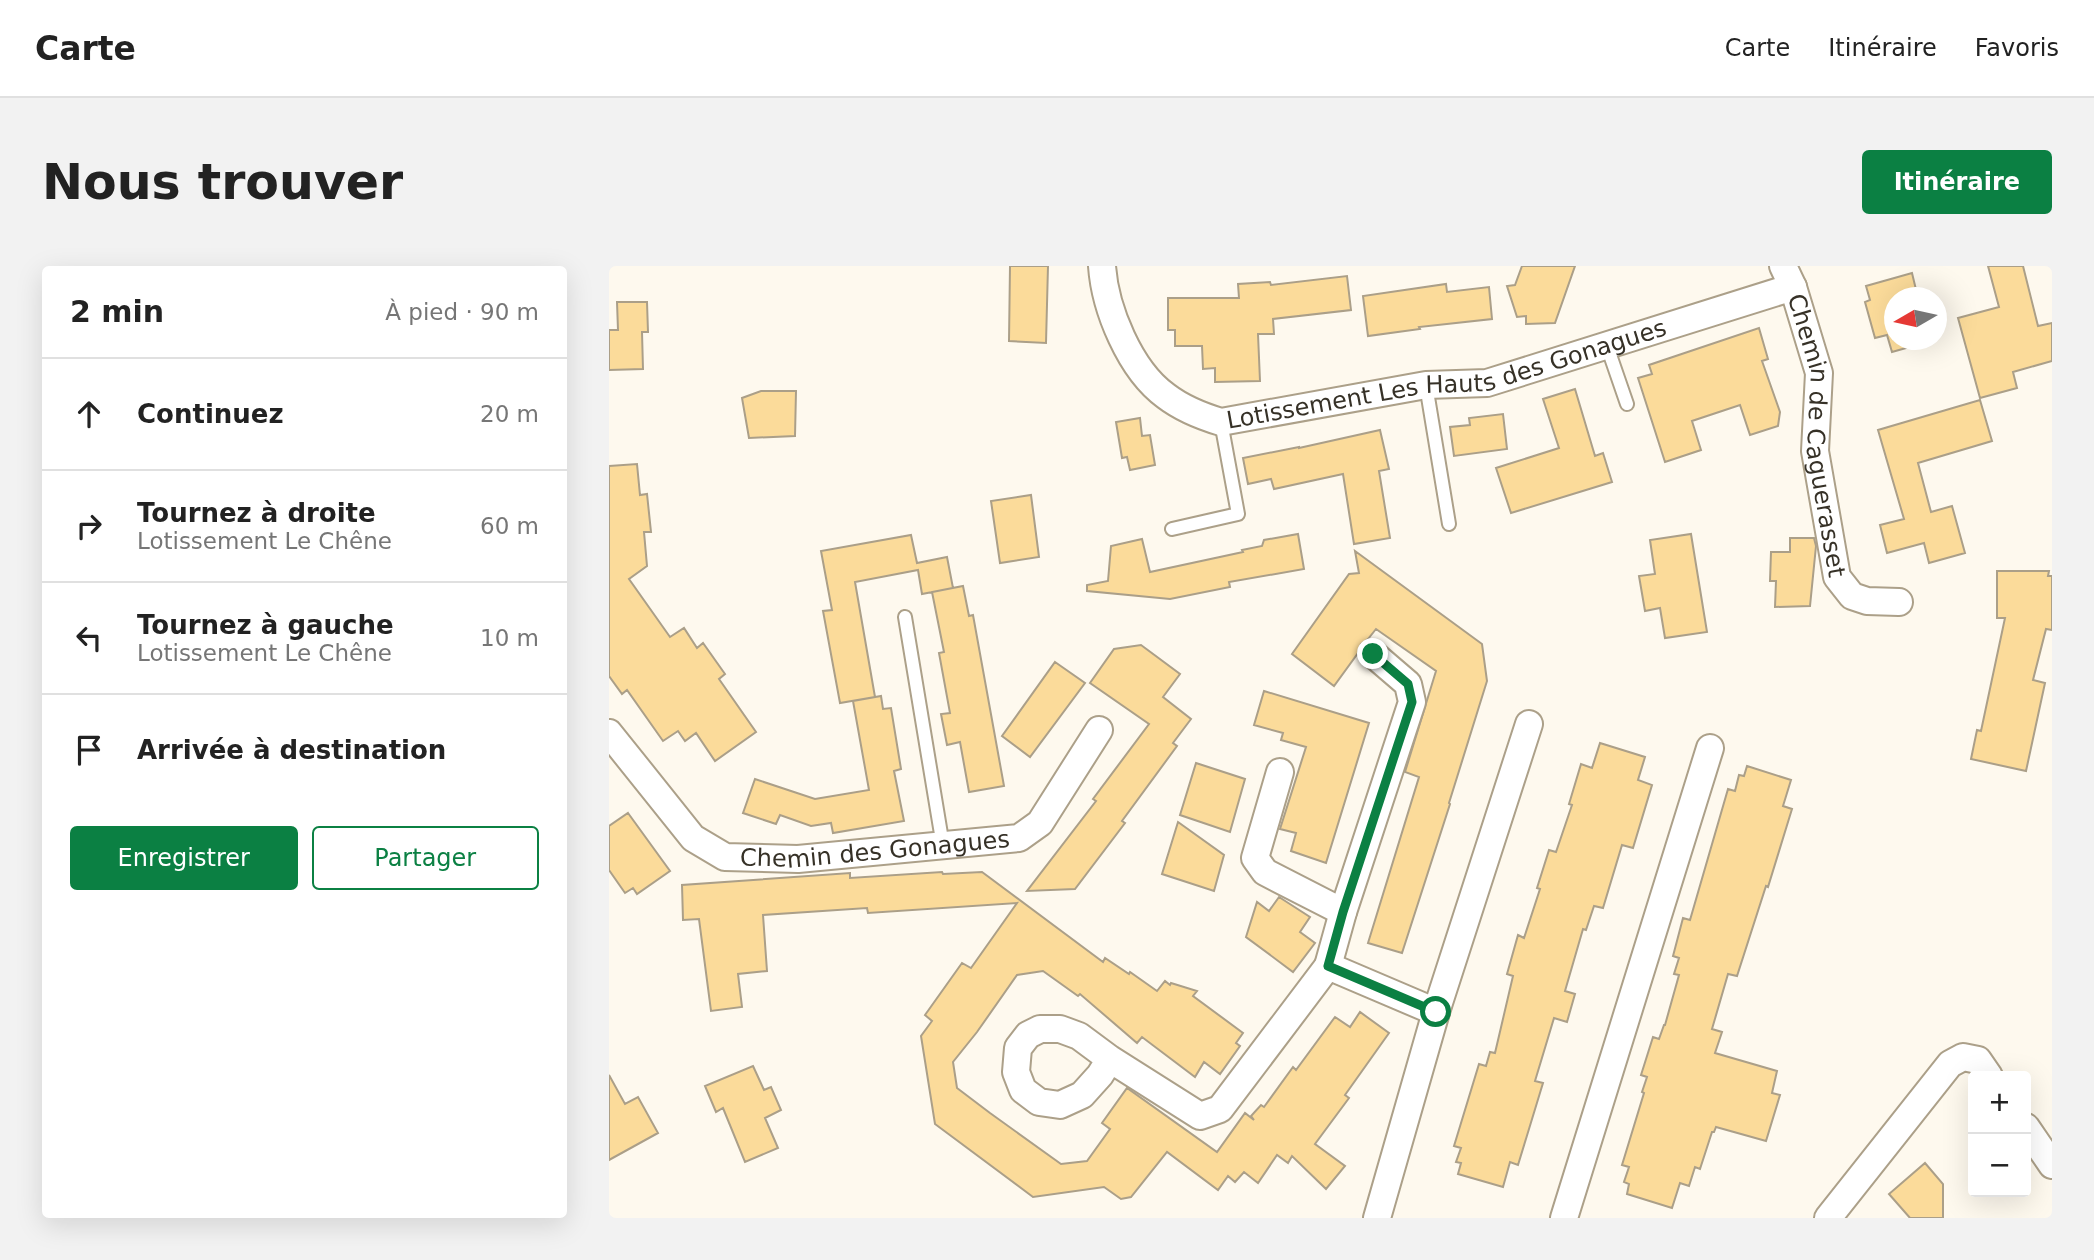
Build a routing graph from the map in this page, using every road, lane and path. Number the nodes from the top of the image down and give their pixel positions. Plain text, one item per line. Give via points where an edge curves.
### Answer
1 (1102, 266) edge
2 (1788, 277) edge
3 (1607, 345) junction
4 (1426, 385) junction
5 (1627, 404) dead end
6 (1221, 422) junction
7 (1449, 524) dead end
8 (1172, 529) dead end
9 (1899, 602) dead end
10 (905, 617) dead end
11 (1373, 654) dead end
12 (1529, 724) dead end
13 (1100, 730) dead end
14 (609, 733) edge
15 (1710, 748) dead end
16 (1280, 772) dead end
17 (943, 846) junction
18 (1343, 912) junction
19 (1328, 966) junction
20 (1436, 1012) junction
21 (1110, 1059) dead end
22 (1986, 1071) edge
23 (2030, 1134) edge
24 (2052, 1165) edge
25 (1377, 1218) edge
26 (1564, 1218) edge
27 (1828, 1218) edge

1 - 6 street, Lotissement Les Hauts des Gonagues via 1120,332 1141,370 1164,396 1199,416
2 - 3 street, Lotissement Les Hauts des Gonagues
2 - 9 street, Chemin de Caguerasset via 1819,373 1815,451 1837,577 1852,596
3 - 4 street, Lotissement Les Hauts des Gonagues via 1487,383
3 - 5 lane
4 - 6 street, Lotissement Les Hauts des Gonagues
4 - 7 lane
6 - 8 lane via 1238,514
10 - 17 lane
11 - 18 street via 1408,684 1412,702
12 - 20 street
13 - 17 street, Chemin des Gonagues via 1040,823 1019,838
14 - 17 street, Chemin des Gonagues via 693,838 725,857 798,859
15 - 26 street
16 - 18 street via 1255,858 1265,872
18 - 19 street
19 - 20 street
19 - 21 street via 1220,1109 1200,1116
20 - 25 street
22 - 27 street via 1978,1060 1963,1057 1949,1064
23 - 24 street

